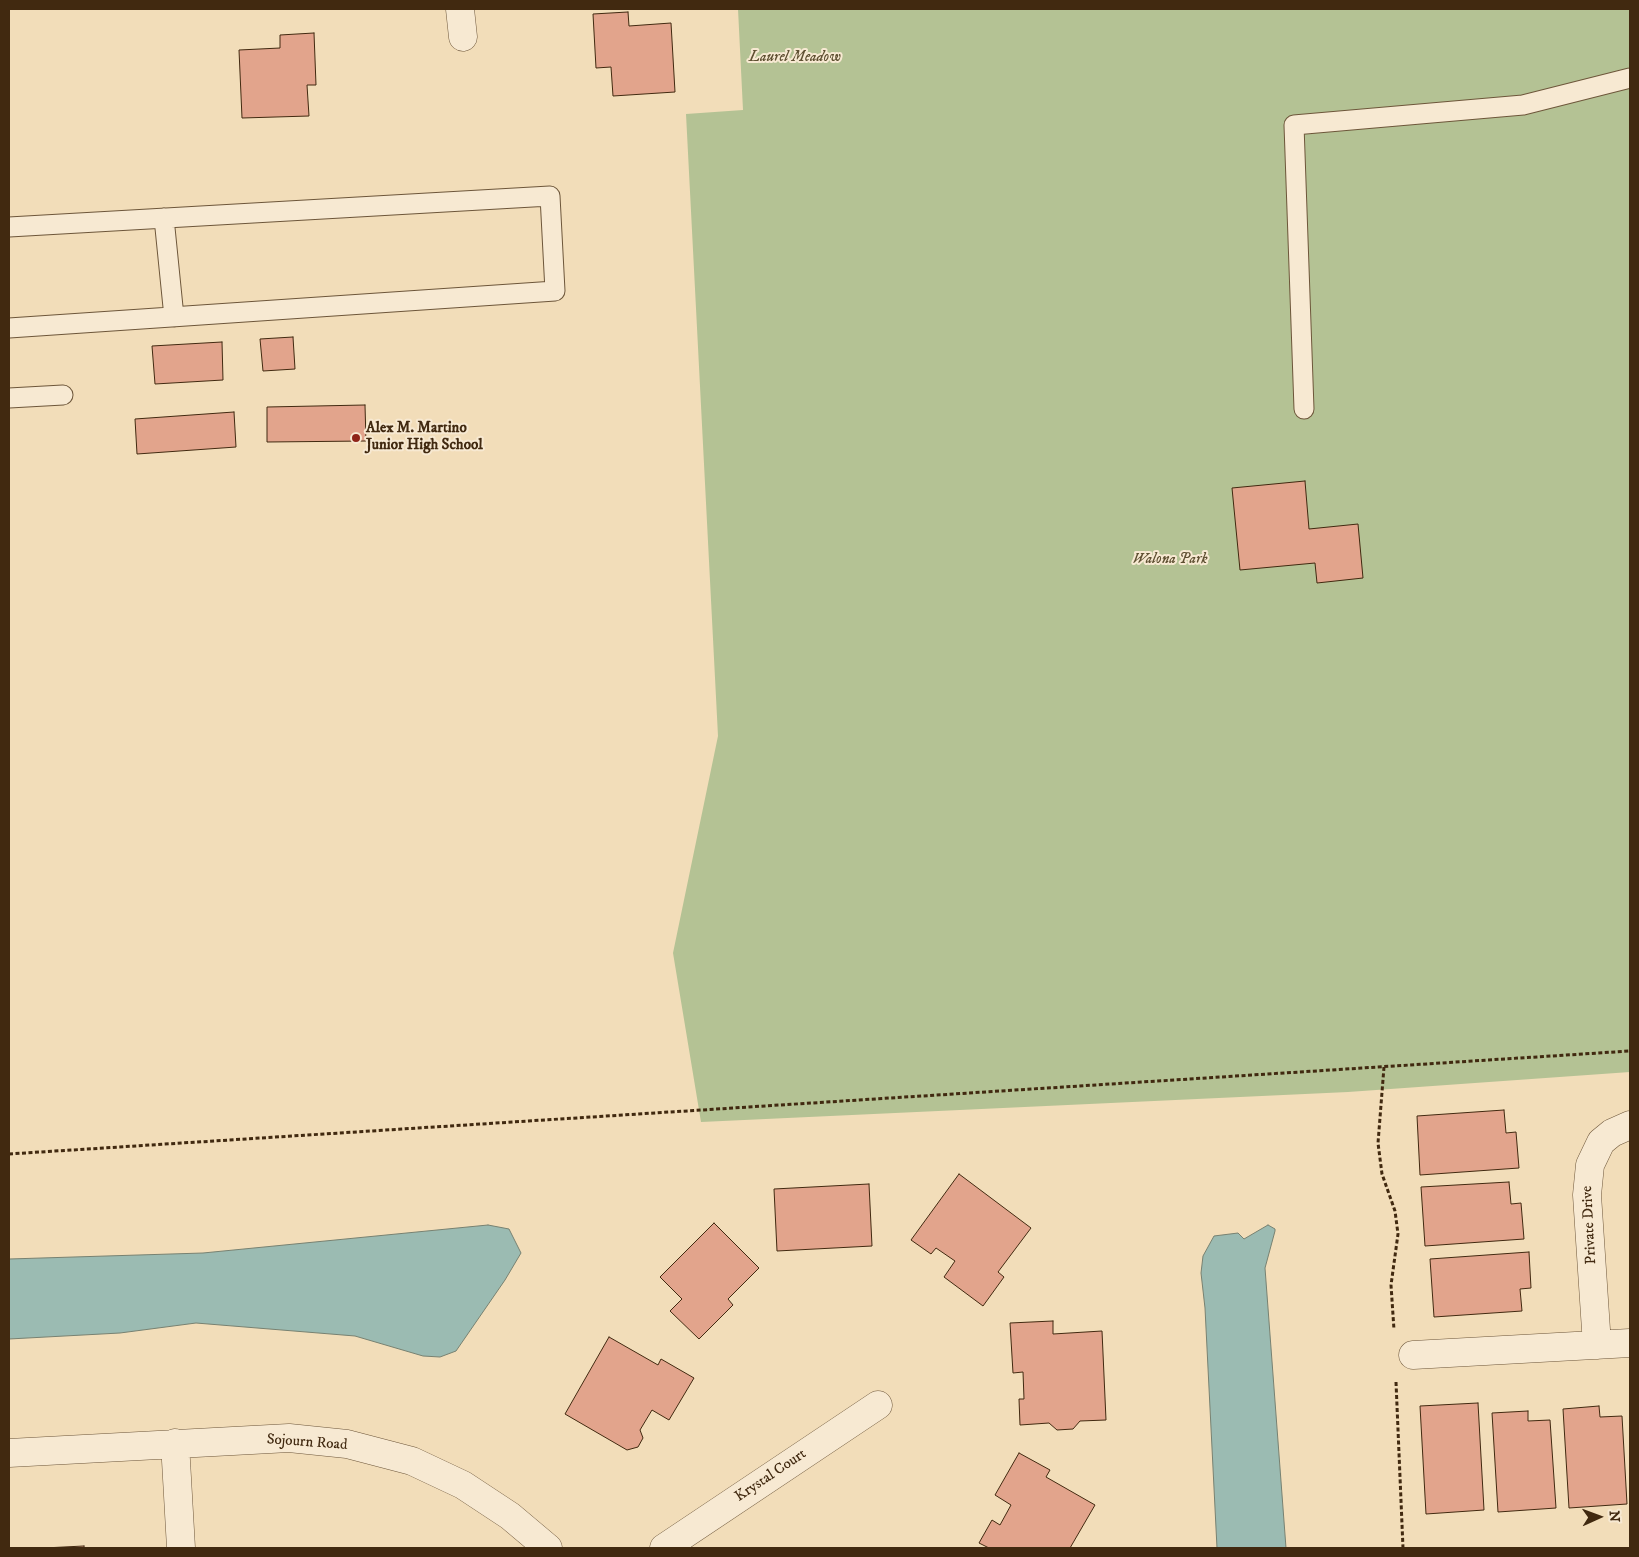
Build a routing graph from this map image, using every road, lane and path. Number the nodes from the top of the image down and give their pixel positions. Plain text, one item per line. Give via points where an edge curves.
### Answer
1 (460, 9) edge
2 (463, 38) dead end
3 (1630, 78) edge
4 (164, 218) junction
5 (9, 226) edge
6 (174, 317) junction
7 (9, 328) edge
8 (63, 395) dead end
9 (9, 398) edge
10 (1304, 409) dead end
11 (1630, 1051) edge
12 (1384, 1067) junction
13 (1630, 1125) edge
14 (9, 1154) edge
15 (1394, 1334) dead end
16 (1630, 1343) edge
17 (1596, 1345) junction
18 (1404, 1364) joint
19 (878, 1404) dead end
20 (175, 1444) junction
21 (9, 1453) edge
22 (181, 1548) edge
23 (548, 1548) edge
24 (664, 1548) edge
25 (1403, 1548) edge

1 - 2 street
3 - 10 lane via 1523,105 1294,125
4 - 5 lane
4 - 6 lane
4 - 6 lane via 550,196 555,291
6 - 7 lane
8 - 9 lane
11 - 12 path
12 - 14 path
12 - 15 path via 1378,1143 1382,1174 1395,1211 1398,1234 1391,1285
13 - 17 street, Private Drive via 1601,1142 1590,1165 1587,1190
16 - 17 street
17 - 18 street
18 - 25 path
19 - 24 street, Krystal Court
20 - 21 street, Sojourn Road
20 - 22 street
20 - 23 street, Sojourn Road via 288,1438 347,1444 412,1461 463,1485 510,1516

